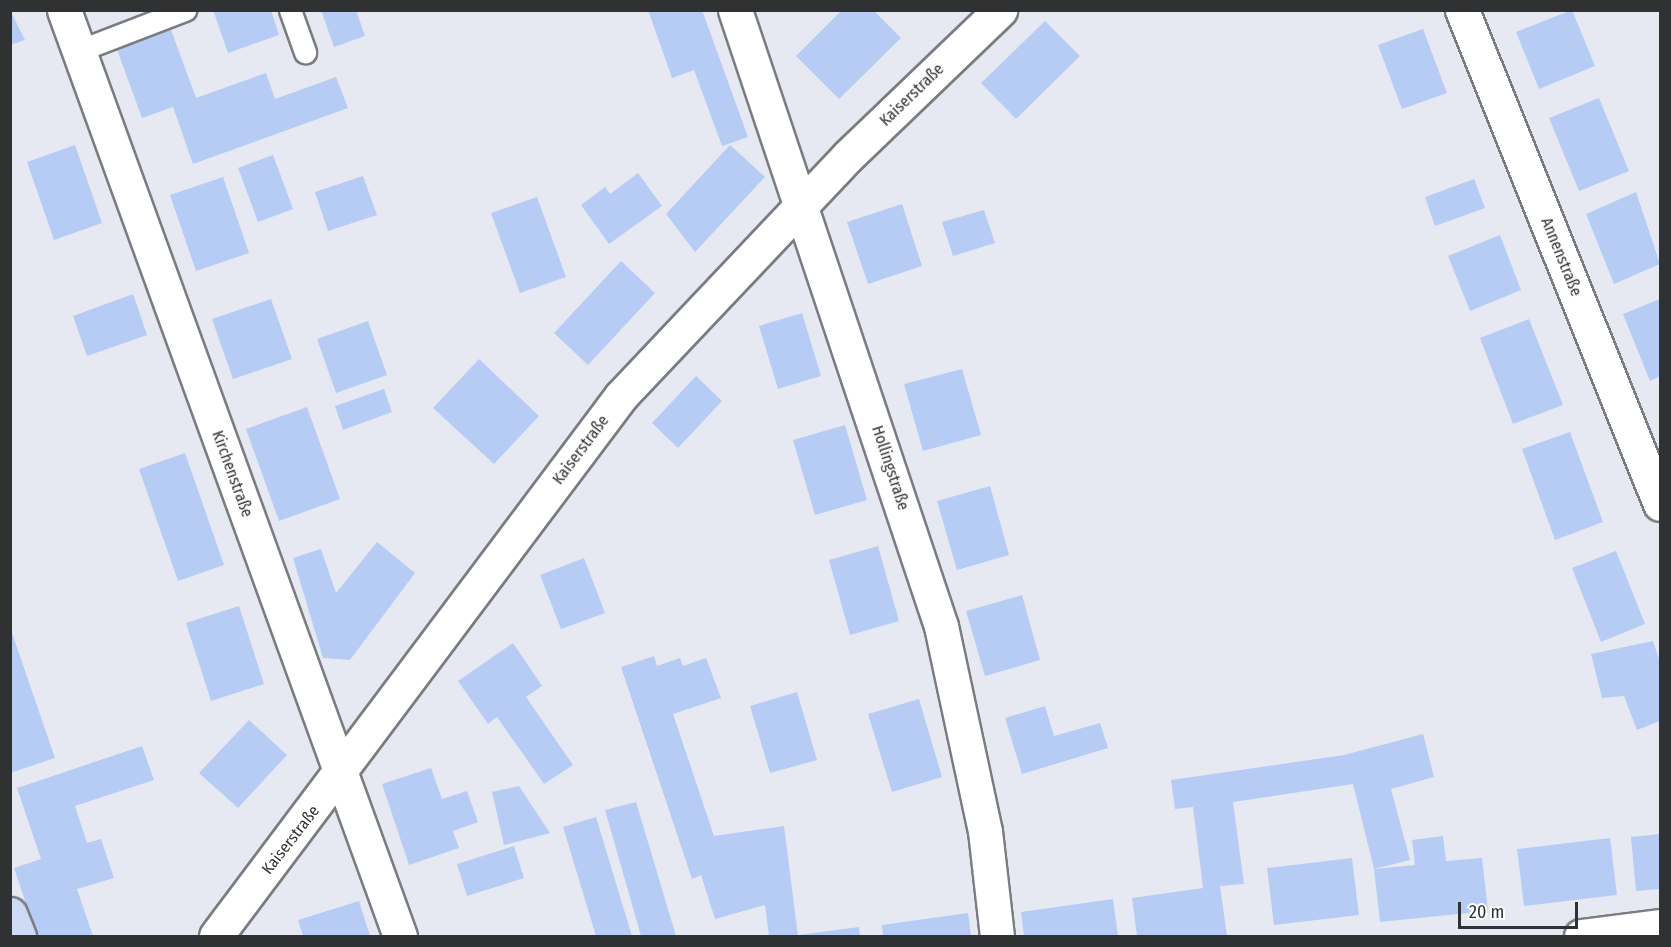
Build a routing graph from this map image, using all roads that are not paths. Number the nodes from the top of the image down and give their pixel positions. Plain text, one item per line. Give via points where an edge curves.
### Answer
1 (64, 10) edge
2 (185, 10) edge
3 (290, 10) edge
4 (735, 10) edge
5 (1000, 10) edge
6 (1462, 10) edge
7 (78, 51) junction
8 (305, 52) dead end
9 (804, 204) junction
10 (1660, 504) edge
11 (341, 775) junction
12 (10, 914) edge
13 (1660, 926) edge
14 (19, 936) edge
15 (216, 936) edge
16 (400, 936) edge
17 (997, 936) edge
18 (1581, 936) edge

1 - 7 street, Kirchenstraße
2 - 7 lane
3 - 8 lane
4 - 9 street, Hollingstraße
5 - 9 street, Kaiserstraße
6 - 10 street, Annenstraße
7 - 11 street, Kirchenstraße
9 - 11 street, Kaiserstraße via 621,396
9 - 17 street, Hollingstraße via 941,626 985,831
11 - 15 street, Kaiserstraße
11 - 16 street, Kirchenstraße
12 - 14 street
13 - 18 street

